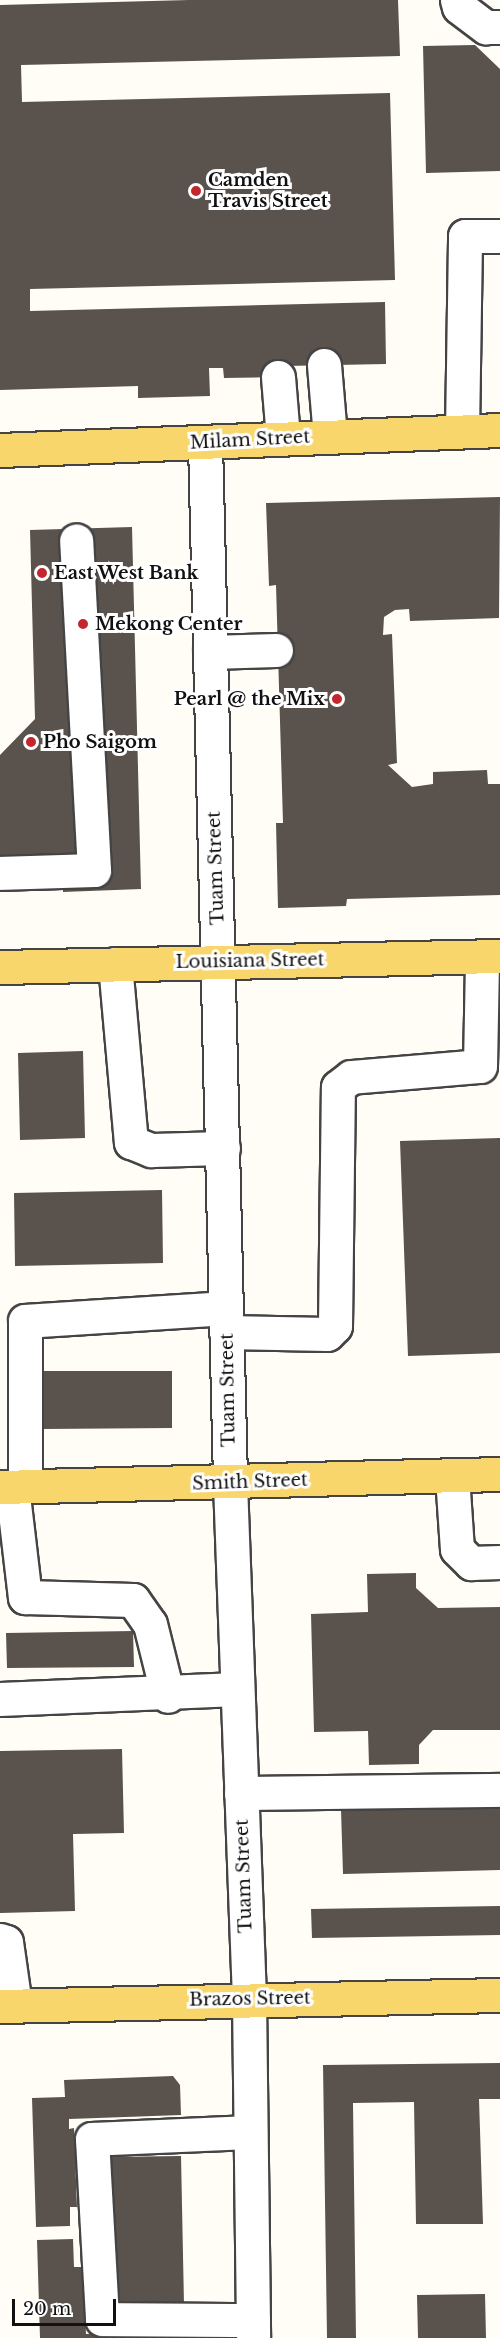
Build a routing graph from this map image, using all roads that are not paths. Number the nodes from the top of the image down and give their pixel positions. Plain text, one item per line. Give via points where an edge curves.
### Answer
1 (458, 0) edge
2 (500, 27) edge
3 (500, 236) edge
4 (324, 365) dead end
5 (278, 377) dead end
6 (462, 430) junction
7 (500, 430) edge
8 (330, 436) junction
9 (283, 438) junction
10 (205, 442) junction
11 (0, 450) edge
12 (76, 540) dead end
13 (275, 658) dead end
14 (210, 661) junction
15 (0, 873) edge
16 (491, 957) edge
17 (219, 962) junction
18 (115, 964) junction
19 (0, 967) edge
20 (490, 1066) edge
21 (223, 1149) junction
22 (226, 1320) junction
23 (500, 1474) edge
24 (452, 1476) junction
25 (230, 1483) junction
26 (12, 1487) edge
27 (500, 1562) edge
28 (12, 1600) edge
29 (237, 1689) junction
30 (168, 1696) junction
31 (0, 1699) edge
32 (500, 1790) edge
33 (241, 1793) junction
34 (3, 1941) edge
35 (500, 1995) edge
36 (249, 1998) junction
37 (7, 2005) edge
38 (250, 2133) junction
39 (253, 2329) edge

1 - 2 street via 486,27
3 - 6 street via 465,236
4 - 8 street
5 - 9 street
6 - 7 main road, Milam Street
6 - 8 main road, Milam Street
8 - 9 main road, Milam Street
9 - 10 main road, Milam Street
10 - 11 main road, Milam Street
10 - 14 street, Tuam Street
12 - 15 street via 94,870
13 - 14 street
14 - 17 street, Tuam Street
16 - 17 main road, Louisiana Street
16 - 20 street
17 - 18 main road, Louisiana Street
17 - 21 street, Tuam Street
18 - 19 main road, Louisiana Street
18 - 21 street via 127,1134 131,1142 152,1150
20 - 22 street via 351,1077 338,1086 335,1326 327,1334
21 - 22 street, Tuam Street
22 - 25 street, Tuam Street
22 - 26 street via 25,1321
23 - 24 main road, Smith Street
24 - 25 main road, Smith Street
24 - 27 street via 457,1549 471,1563
25 - 26 main road, Smith Street
25 - 29 street, Tuam Street
26 - 28 street
28 - 30 street via 133,1600 150,1624
29 - 30 street
29 - 33 street, Tuam Street
30 - 31 street
32 - 33 street
33 - 36 street, Tuam Street
34 - 37 street
35 - 36 main road, Brazos Street
36 - 37 main road, Brazos Street
36 - 38 street, Tuam Street
38 - 39 street, Tuam Street
38 - 39 street via 92,2139 102,2319

